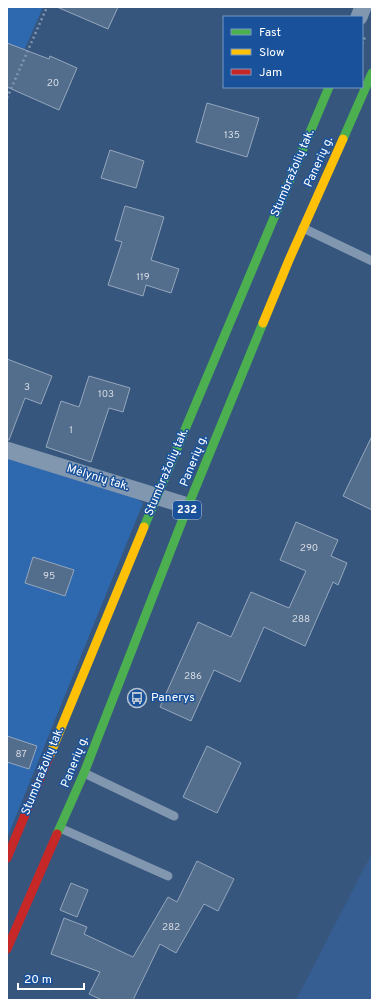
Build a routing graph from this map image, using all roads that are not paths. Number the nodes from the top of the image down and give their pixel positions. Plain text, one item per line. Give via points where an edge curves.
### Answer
1 (372, 73) edge
2 (329, 88) edge
3 (303, 228) junction
4 (372, 261) edge
5 (7, 450) edge
6 (156, 496) junction
7 (188, 506) junction
8 (84, 773) junction
9 (174, 816) dead end
10 (60, 828) junction
11 (7, 858) edge
12 (168, 876) dead end
13 (7, 949) edge

1 - 3 main road, Panerių g. / 232
2 - 6 main road, Stumbražolių tak.
3 - 4 lane
3 - 7 main road, Panerių g. / 232
5 - 6 street, Mėlynių tak.
6 - 7 street, Mėlynių tak.
6 - 11 main road, Stumbražolių tak.
7 - 8 main road, Panerių g. / 232
8 - 9 lane
8 - 10 main road, Panerių g. / 232
10 - 12 lane
10 - 13 main road, Panerių g. / 232

